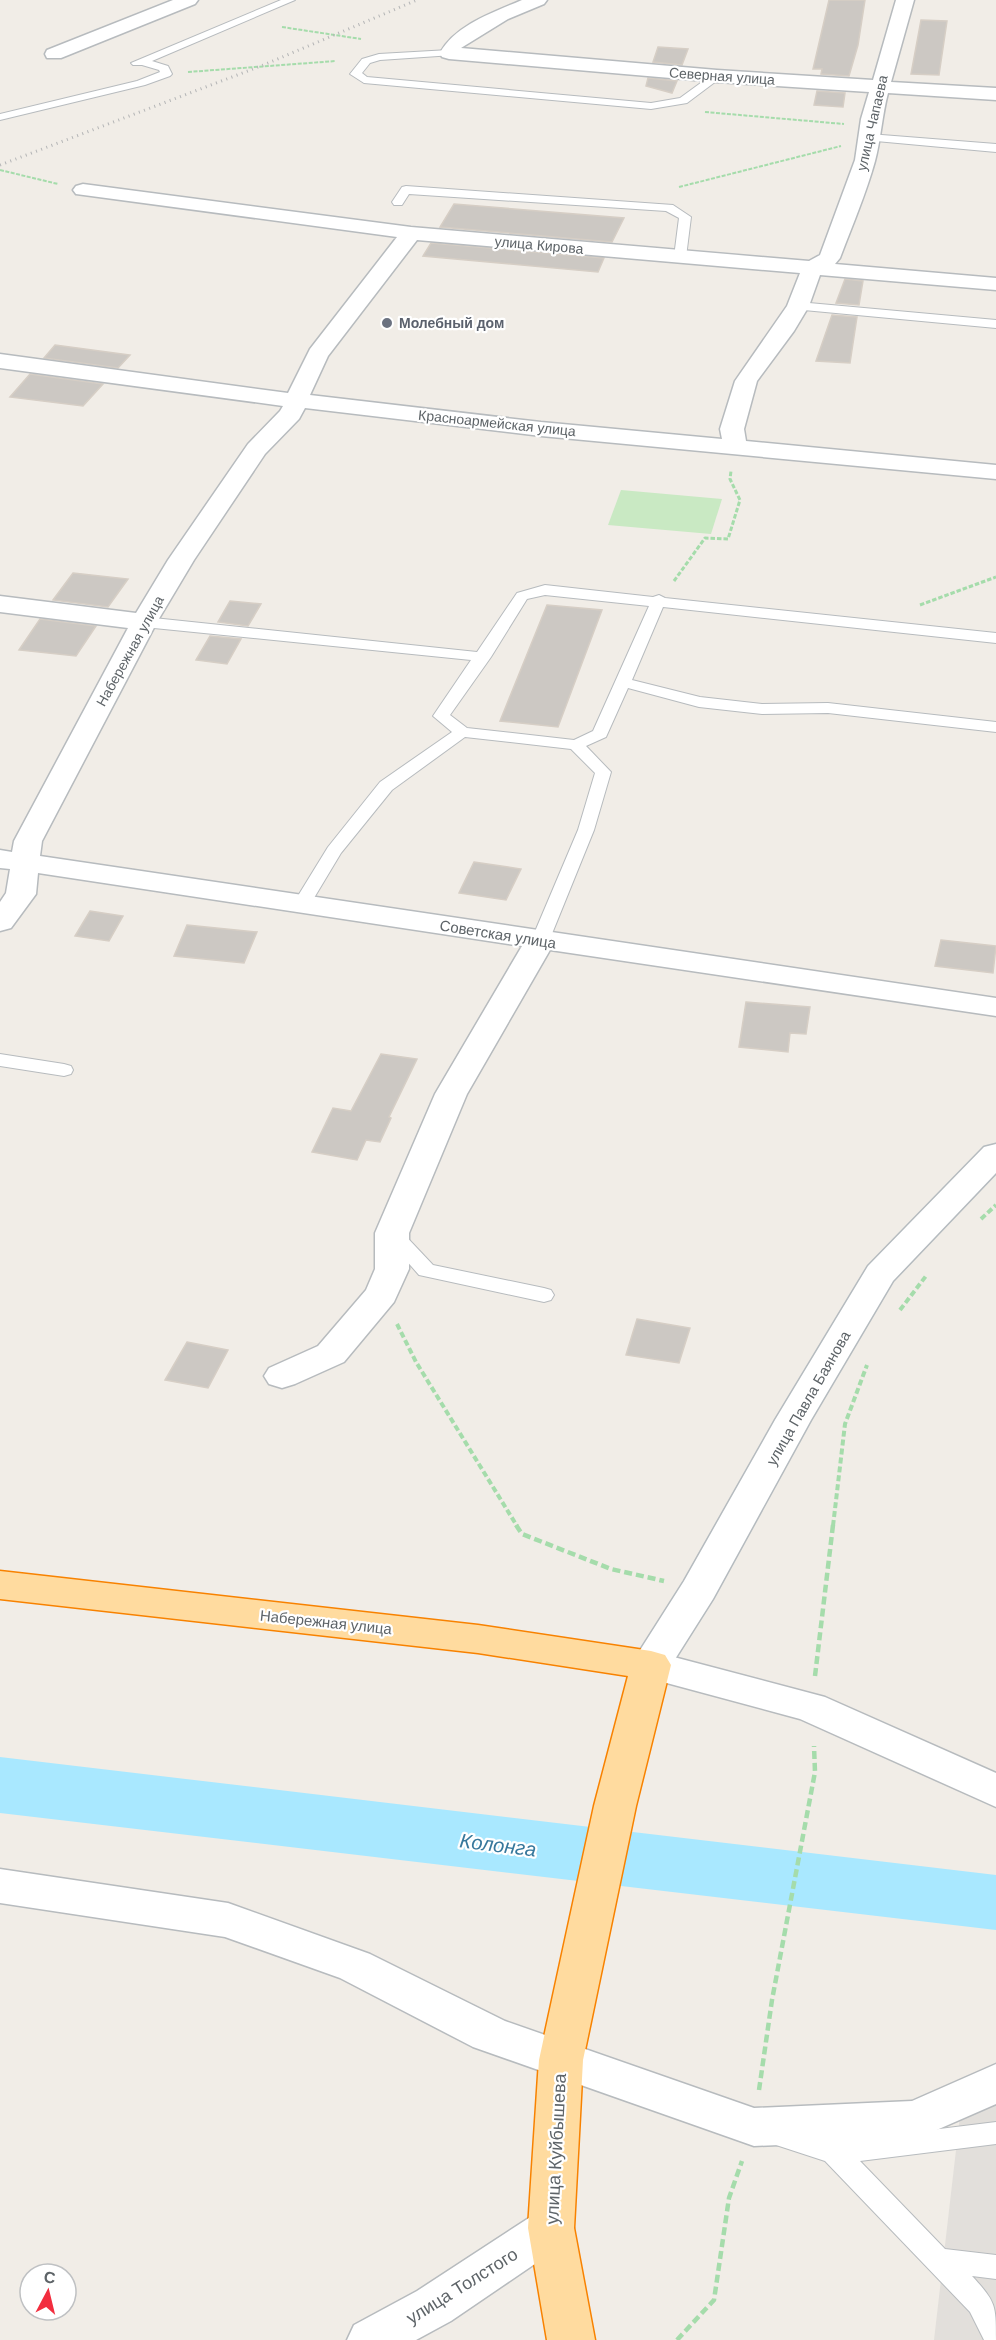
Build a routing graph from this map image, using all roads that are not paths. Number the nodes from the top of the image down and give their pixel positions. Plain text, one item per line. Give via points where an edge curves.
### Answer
1 (186, 0) edge
2 (290, 0) edge
3 (538, 0) edge
4 (905, 0) edge
5 (449, 53) junction
6 (54, 54) dead end
7 (142, 61) junction
8 (130, 65) dead end
9 (717, 76) junction
10 (880, 86) junction
11 (996, 94) edge
12 (0, 117) edge
13 (869, 132) junction
14 (996, 148) edge
15 (83, 190) road end
16 (398, 202) dead end
17 (411, 233) junction
18 (680, 257) junction
19 (812, 269) junction
20 (996, 284) edge
21 (798, 306) junction
22 (996, 324) edge
23 (0, 361) edge
24 (297, 400) junction
25 (736, 448) junction
26 (996, 472) edge
27 (659, 600) junction
28 (0, 604) edge
29 (144, 622) junction
30 (996, 638) edge
31 (483, 657) junction
32 (623, 682) junction
33 (996, 727) edge
34 (462, 732) junction
35 (576, 745) junction
36 (13, 861) edge
37 (302, 904) junction
38 (0, 922) edge
39 (540, 940) junction
40 (996, 1007) edge
41 (0, 1060) edge
42 (63, 1070) dead end
43 (996, 1154) edge
44 (392, 1233) junction
45 (544, 1295) dead end
46 (282, 1376) dead end
47 (0, 1585) edge
48 (651, 1665) junction
49 (996, 1791) edge
50 (0, 1886) edge
51 (561, 2060) junction
52 (996, 2083) edge
53 (754, 2127) junction
54 (996, 2133) edge
55 (834, 2153) junction
56 (551, 2228) junction
57 (938, 2260) junction
58 (996, 2267) edge
59 (996, 2336) edge
60 (371, 2340) edge
61 (571, 2340) edge

1 - 6 street
2 - 7 lane
3 - 5 street via 455,42
4 - 10 street, улица Чапаева
5 - 9 street, Северная улица
5 - 9 lane via 379,57 366,61 356,74 364,80 651,106 684,101
7 - 8 lane
7 - 12 lane via 164,68 166,74
9 - 10 street, Северная улица
10 - 11 street, Северная улица
10 - 13 street, улица Чапаева
13 - 14 lane
13 - 19 street, улица Чапаева via 865,160 829,258
15 - 17 street, улица Кирова
16 - 18 lane via 406,190 669,208 685,217
17 - 18 street, улица Кирова
17 - 24 street, Набережная улица via 318,354
18 - 19 street, улица Кирова
19 - 20 street, улица Кирова
19 - 21 street
21 - 22 lane
21 - 25 street via 746,381 732,429
23 - 24 street, Красноармейская улица
24 - 25 street, Красноармейская улица
24 - 29 street, Набережная улица via 291,414 250,458
25 - 26 street, Красноармейская улица
27 - 30 lane
27 - 31 lane via 545,590 522,596
27 - 32 lane
28 - 29 street
29 - 31 lane
29 - 36 street, Набережная улица via 28,841
31 - 34 lane via 441,716
32 - 33 lane via 699,702 762,709 828,708
32 - 35 lane via 600,734
34 - 35 lane
34 - 37 lane via 386,786 334,851
35 - 39 lane via 603,772 586,830
36 - 37 street, Советская улица
36 - 38 street, Набережная улица via 21,894
37 - 39 street, Советская улица
39 - 40 street, Советская улица
39 - 44 street via 451,1094
41 - 42 lane
43 - 48 street, улица Павла Баянова via 880,1274 699,1589
44 - 45 lane via 426,1270
44 - 46 street via 392,1269 382,1294 331,1354
47 - 48 highway, Набережная улица via 478,1639
48 - 49 street via 811,1707
48 - 51 highway, улица Куйбышева via 615,1806
50 - 51 street via 228,1920 355,1966 489,2034
51 - 53 street
51 - 56 highway, улица Куйбышева
52 - 53 street via 916,2120
53 - 55 lane
54 - 55 lane
55 - 57 lane
56 - 60 street, улица Толстого via 434,2306
56 - 61 highway, улица Куйбышева
57 - 58 lane
57 - 59 lane via 980,2303

